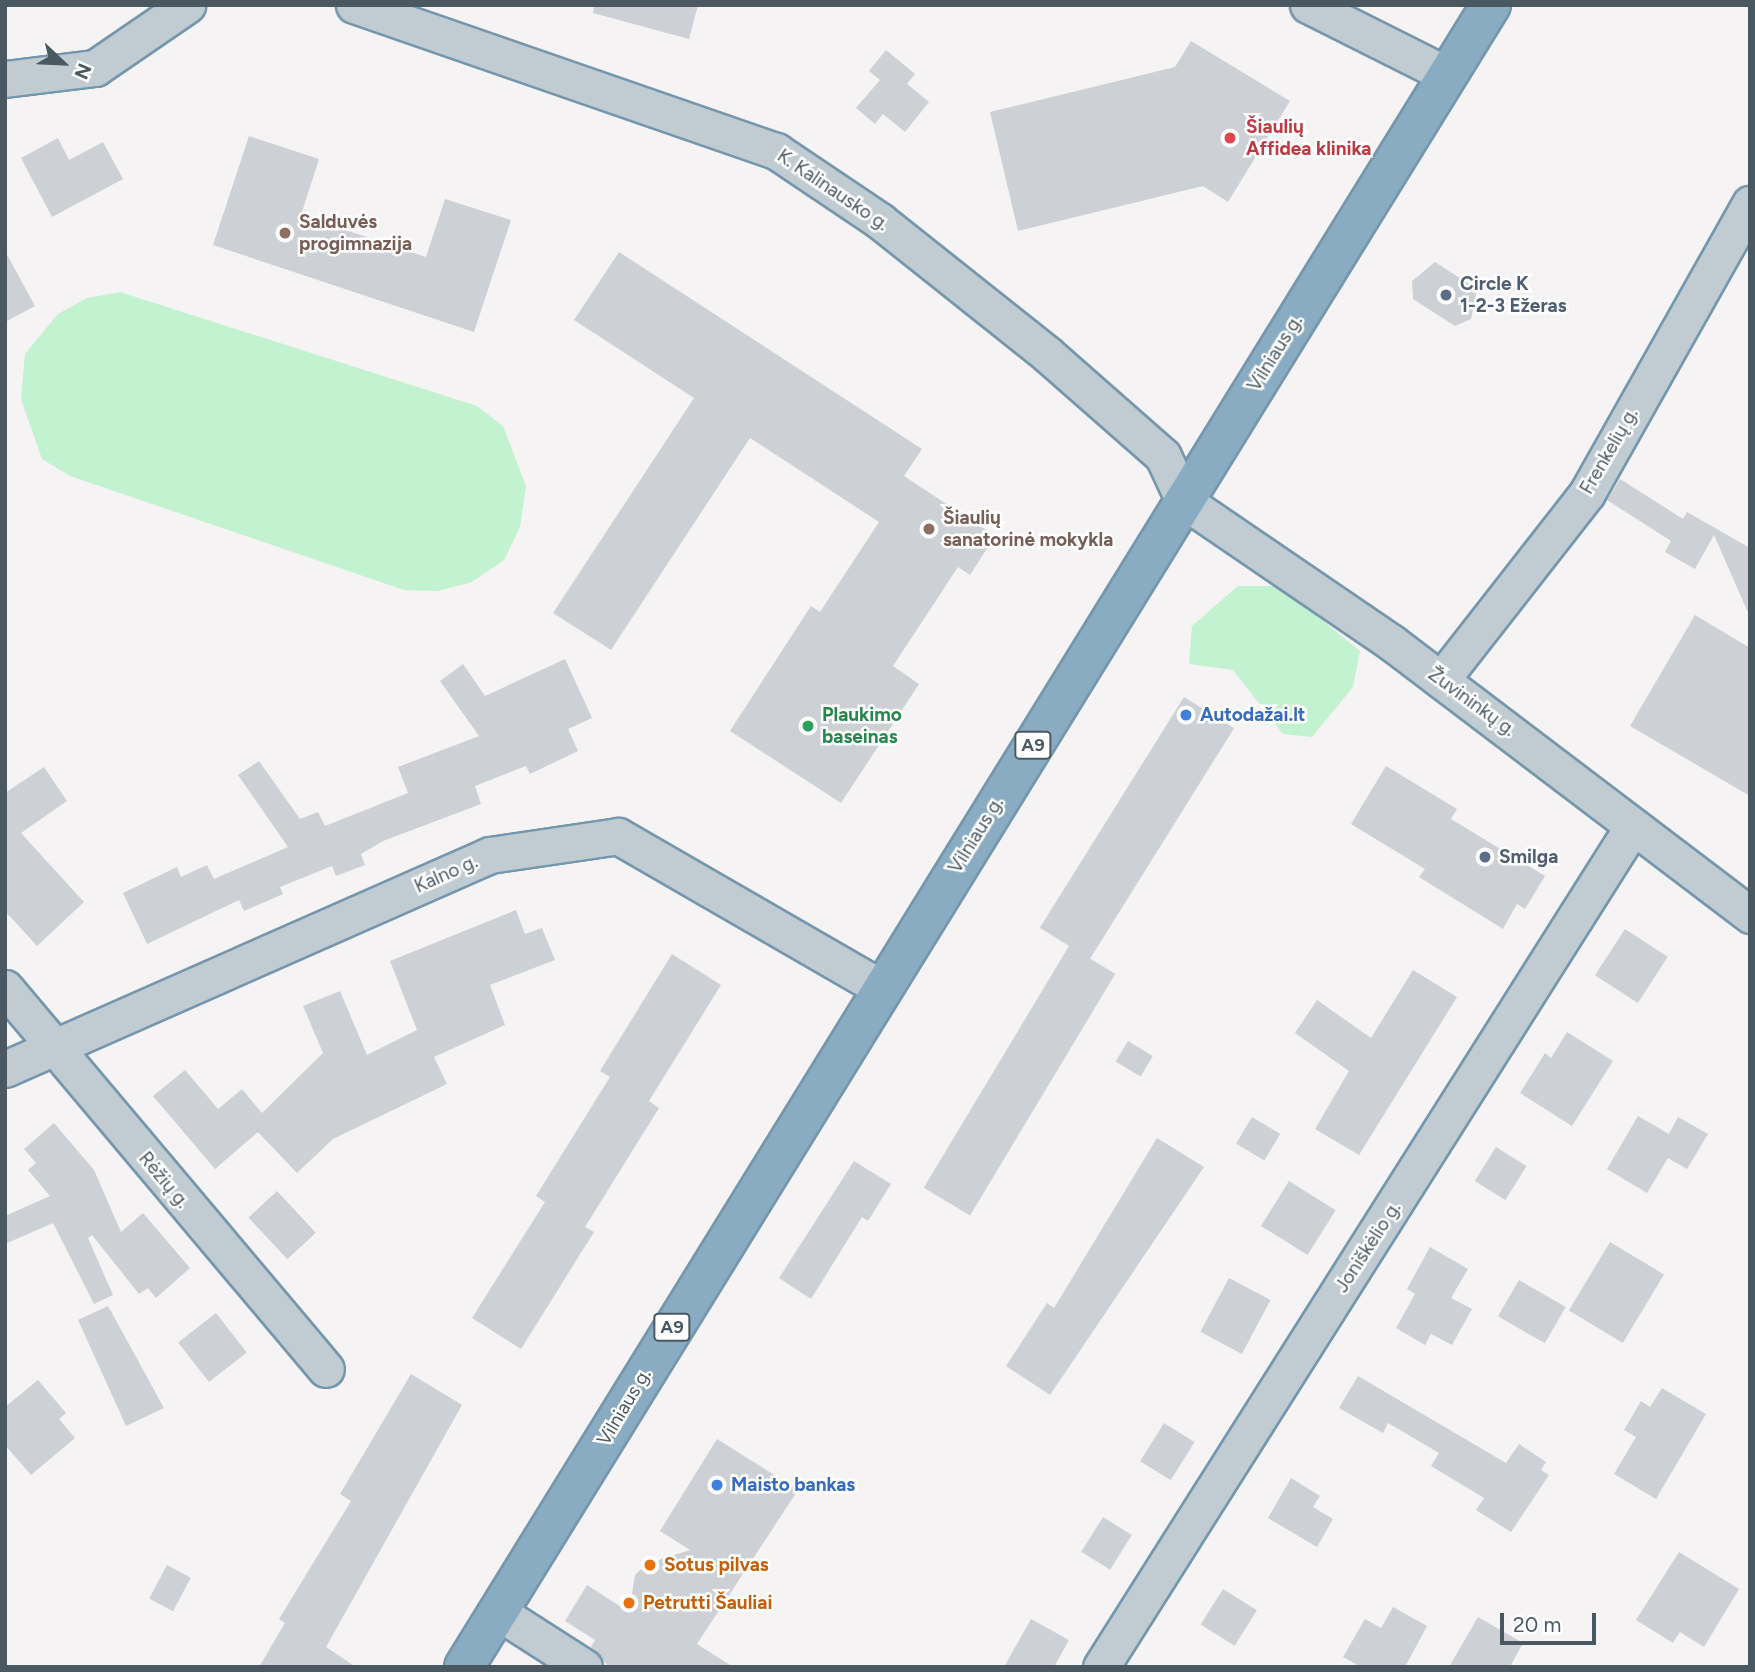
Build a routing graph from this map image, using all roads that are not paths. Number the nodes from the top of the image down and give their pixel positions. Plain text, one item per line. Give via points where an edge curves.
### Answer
1 (187, 5) edge
2 (354, 5) edge
3 (1308, 5) edge
4 (1491, 5) edge
5 (1446, 74) junction
6 (5, 79) edge
7 (1750, 205) edge
8 (1184, 501) junction
9 (1441, 680) junction
10 (1633, 825) junction
11 (1750, 915) edge
12 (5, 988) edge
13 (881, 988) junction
14 (53, 1047) junction
15 (5, 1069) edge
16 (326, 1369) dead end
17 (498, 1612) junction
18 (464, 1667) edge
19 (584, 1667) edge
20 (1101, 1667) edge

1 - 6 street via 95,68
2 - 8 street, K. Kalinausko g. via 776,151 880,220 1047,354 1163,456
3 - 5 street
4 - 5 highway, Vilniaus g. / A9
5 - 8 highway, Vilniaus g. / A9
7 - 9 street, Frenkelių g. via 1587,493
8 - 9 street, Žuvininkų g.
8 - 13 highway, Vilniaus g. / A9
9 - 10 street, Žuvininkų g.
10 - 11 street, Žuvininkų g.
10 - 20 street, Joniškėlio g.
12 - 14 street, Rėžių g.
13 - 14 street, Kalno g. via 618,836 489,855
13 - 17 highway, Vilniaus g. / A9
14 - 15 street, Kalno g.
14 - 16 street, Rėžių g.
17 - 18 highway, Vilniaus g. / A9
17 - 19 street

